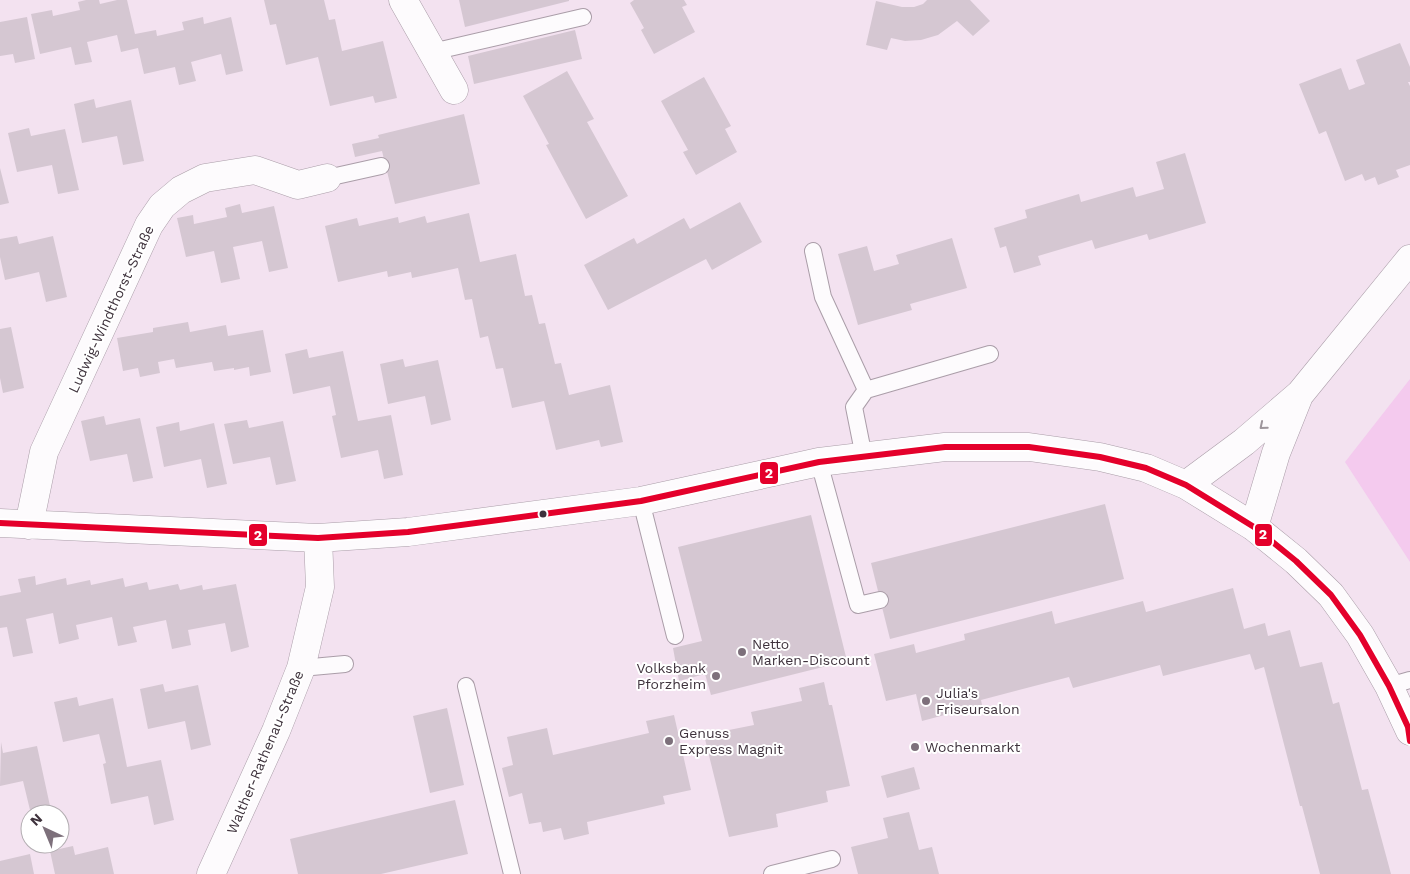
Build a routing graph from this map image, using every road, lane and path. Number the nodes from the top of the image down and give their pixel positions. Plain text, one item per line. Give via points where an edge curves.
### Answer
1 (402, 0) edge
2 (583, 17) dead end
3 (432, 52) junction
4 (454, 90) dead end
5 (381, 166) dead end
6 (327, 178) joint
7 (813, 251) dead end
8 (1410, 259) edge
9 (990, 354) dead end
10 (866, 390) junction
11 (1300, 394) junction
12 (864, 457) junction
13 (819, 462) junction
14 (1186, 485) junction
15 (641, 501) junction
16 (0, 523) edge
17 (29, 525) junction
18 (1254, 526) junction
19 (318, 538) junction
20 (880, 600) dead end
21 (675, 636) dead end
22 (345, 664) dead end
23 (301, 668) junction
24 (1400, 683) edge
25 (466, 686) dead end
26 (1409, 733) edge
27 (832, 859) dead end
28 (211, 874) edge
29 (512, 874) edge
30 (772, 874) edge

1 - 3 street
2 - 3 lane
3 - 4 street
5 - 6 lane
6 - 17 street, Ludwig-Windthorst-Straße via 298,185 255,170 205,178 181,190 162,206 149,225 44,452
7 - 10 lane via 823,297
8 - 11 street
9 - 10 lane
10 - 12 lane via 854,406
11 -> 14 street via 1244,442
11 - 18 street via 1276,453
12 - 13 street
12 - 14 street via 945,447 1029,447 1100,457 1146,468
13 - 15 street
13 - 20 lane via 858,604
14 - 18 street
15 - 19 street via 408,532
15 - 21 lane
16 - 17 street
17 - 19 street
18 - 24 street via 1331,595
19 - 23 street, Walther-Rathenau-Straße via 320,587
22 - 23 lane
23 - 28 street, Walther-Rathenau-Straße
24 - 26 street
25 - 29 lane
27 - 30 lane

